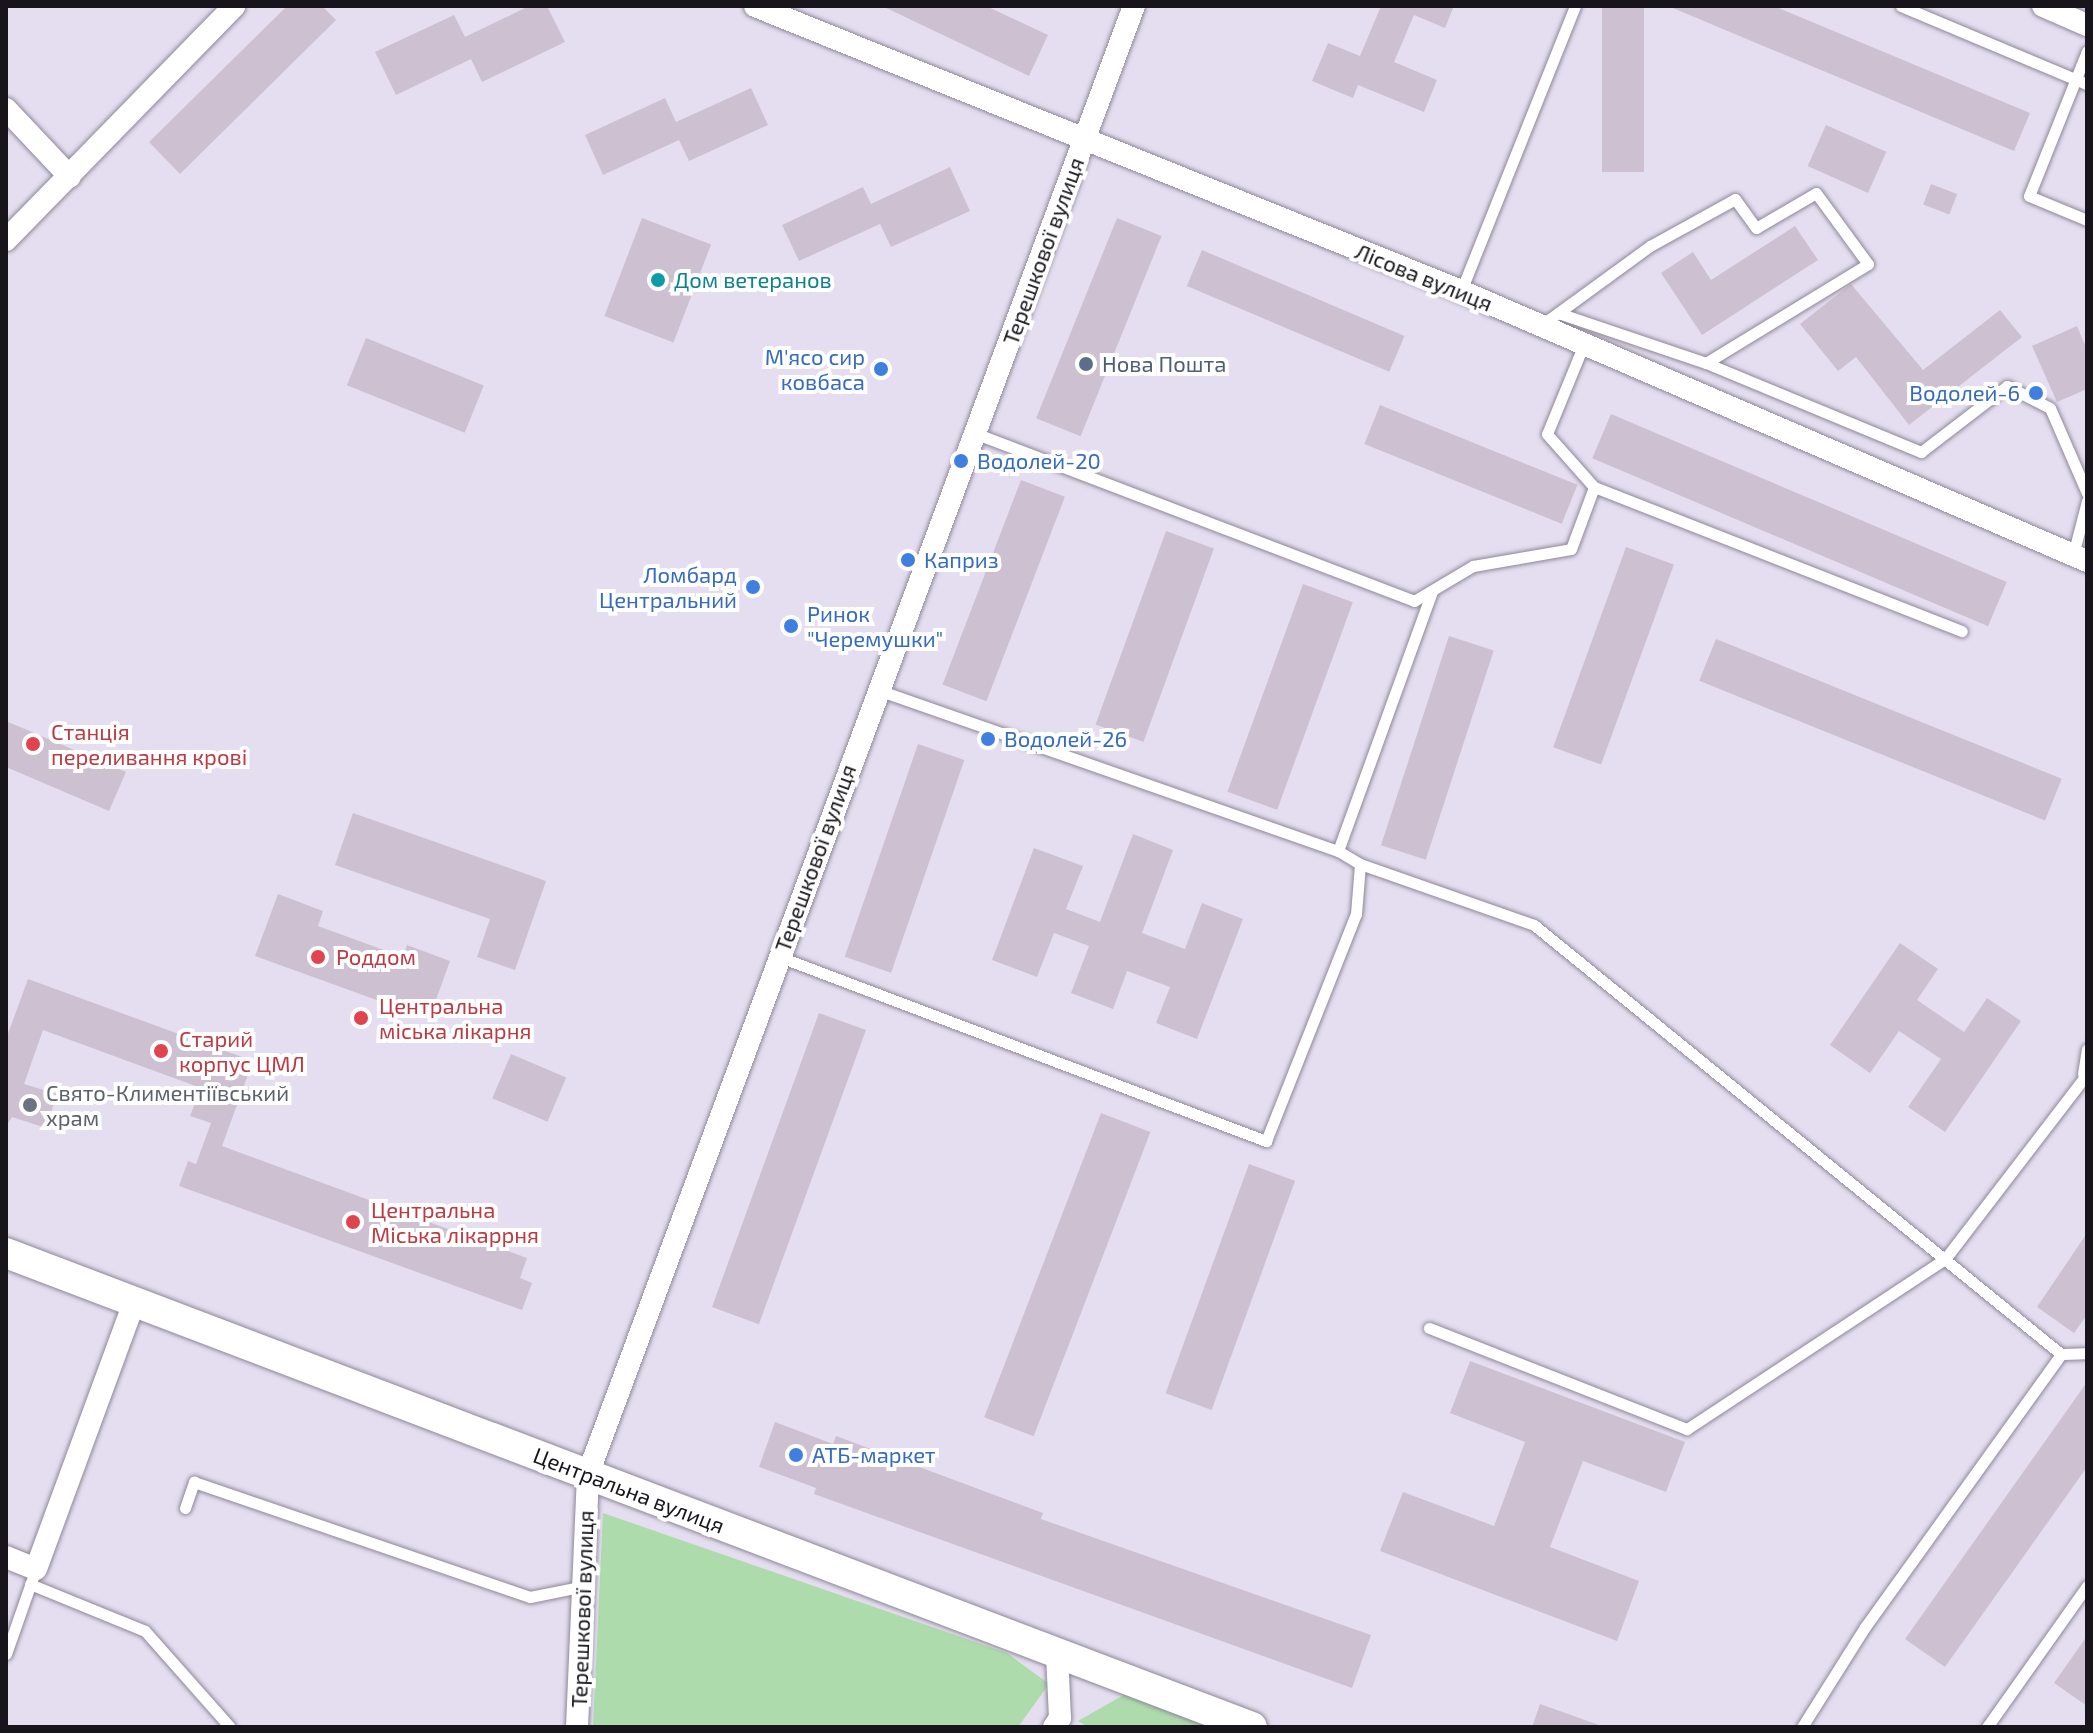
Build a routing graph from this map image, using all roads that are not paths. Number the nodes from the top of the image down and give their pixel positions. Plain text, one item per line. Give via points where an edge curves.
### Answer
1 (234, 6) edge
2 (755, 6) edge
3 (1134, 6) edge
4 (1575, 6) edge
5 (1901, 6) edge
6 (2043, 6) edge
7 (2087, 25) edge
8 (2087, 51) edge
9 (2081, 81) edge
10 (6, 109) edge
11 (1083, 139) junction
12 (70, 177) junction
13 (2087, 220) edge
14 (6, 240) edge
15 (1461, 291) junction
16 (1549, 319) junction
17 (1584, 344) junction
18 (1706, 363) junction
19 (977, 434) junction
20 (1594, 487) junction
21 (2087, 493) edge
22 (2087, 501) edge
23 (2080, 558) edge
24 (1432, 590) junction
25 (1962, 631) dead end
26 (878, 690) junction
27 (1338, 851) junction
28 (1360, 864) junction
29 (779, 957) junction
30 (2087, 1049) edge
31 (2085, 1074) edge
32 (6, 1253) edge
33 (1945, 1259) junction
34 (134, 1303) junction
35 (1429, 1328) dead end
36 (2087, 1353) edge
37 (2061, 1354) junction
38 (588, 1474) junction
39 (185, 1508) dead end
40 (6, 1557) edge
41 (33, 1576) junction
42 (2087, 1586) edge
43 (579, 1587) junction
44 (6, 1654) edge
45 (1057, 1654) junction
46 (230, 1727) edge
47 (577, 1727) edge
48 (1054, 1727) edge
49 (1252, 1727) edge
50 (1802, 1727) edge
51 (1987, 1727) edge

1 - 12 street
2 - 11 street, Лісова вулиця
3 - 11 street, Терешкової вулиця
4 - 15 lane
5 - 9 lane
6 - 7 street
8 - 9 lane
9 - 13 lane via 2029,196
10 - 12 street
11 - 15 street, Лісова вулиця
11 - 19 street, Терешкової вулиця
12 - 14 street
15 - 16 street, Лісова вулиця
16 - 17 street, Лісова вулиця
16 - 18 lane
16 - 18 lane via 1650,246 1735,199 1756,228 1816,193 1868,264
17 - 20 lane via 1547,434
17 - 23 street, Лісова вулиця
18 - 21 lane via 1921,452 2007,386 2050,408
19 - 24 lane via 1414,601
19 - 26 street, Терешкової вулиця
20 - 24 lane via 1571,549 1473,566
20 - 25 lane
22 - 23 lane
24 - 27 lane
26 - 27 lane
26 - 29 street, Терешкової вулиця
27 - 28 lane
28 - 29 lane via 1356,914 1266,1141
28 - 33 lane via 1534,925
29 - 38 street, Терешкової вулиця
30 - 31 lane
31 - 33 lane
32 - 34 main road, Центральна вулиця
33 - 35 lane via 1687,1429
33 - 37 lane
34 - 38 main road, Центральна вулиця
34 - 41 street
36 - 37 lane
37 - 50 lane via 1865,1627
38 - 43 street, Терешкової вулиця
38 - 45 main road, Центральна вулиця
39 - 43 lane via 194,1482 530,1597
40 - 41 street
41 - 44 lane
41 - 46 lane via 145,1631
42 - 51 lane
43 - 47 street, Терешкової вулиця
45 - 48 street via 1060,1718
45 - 49 main road, Центральна вулиця

